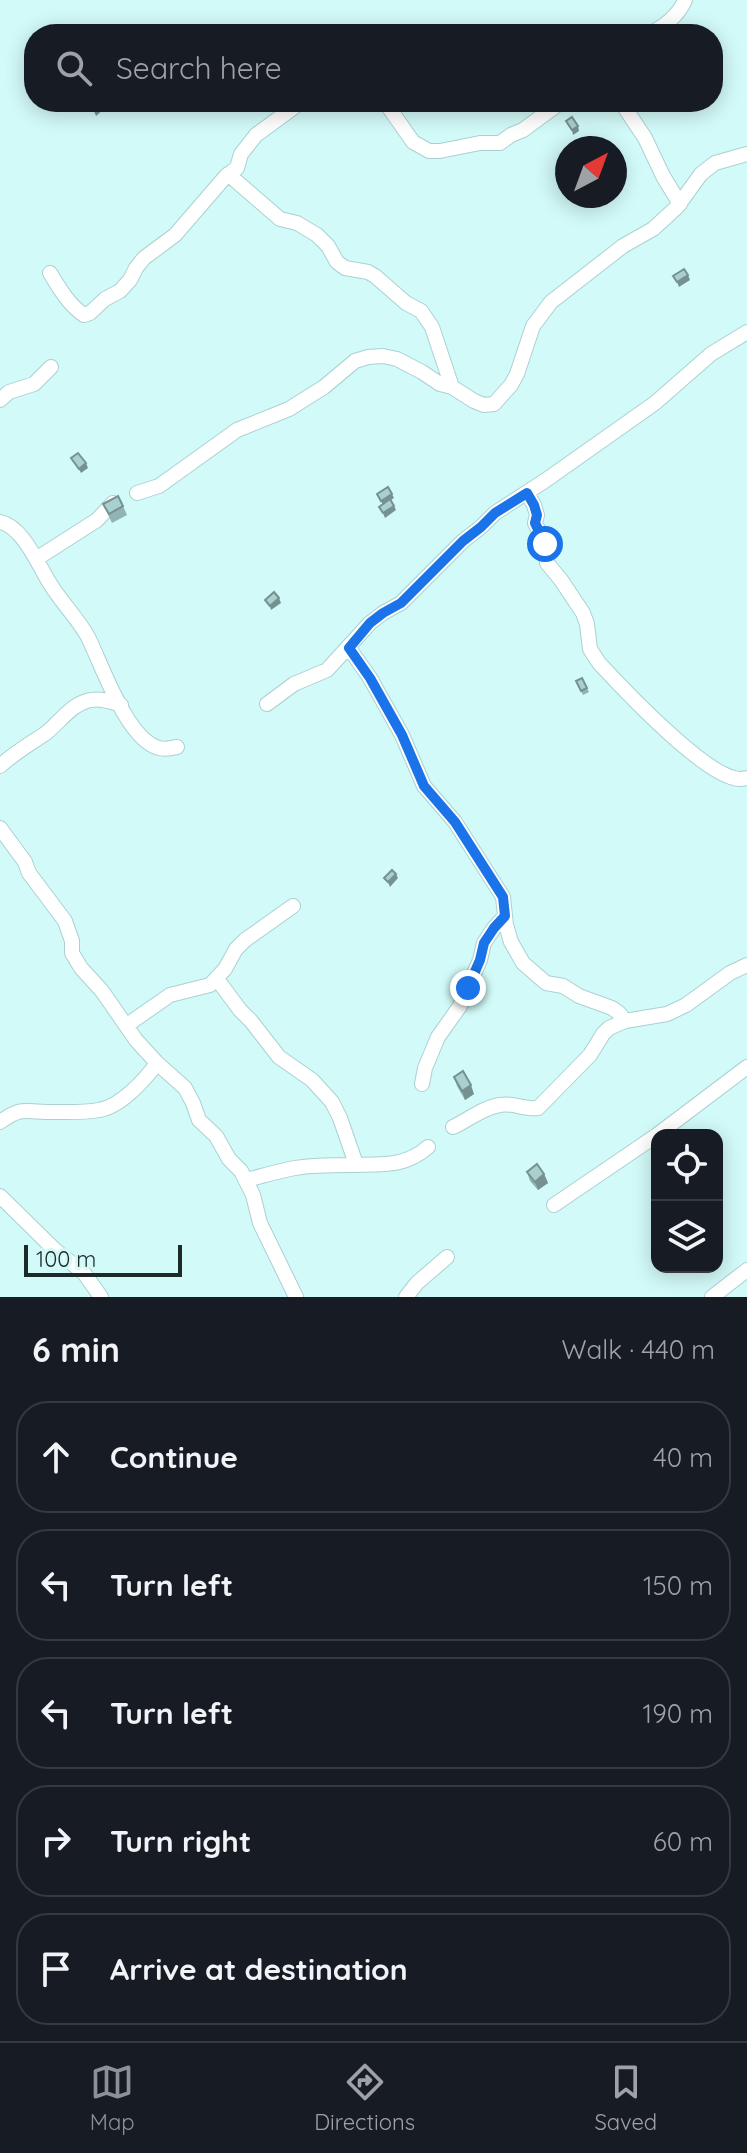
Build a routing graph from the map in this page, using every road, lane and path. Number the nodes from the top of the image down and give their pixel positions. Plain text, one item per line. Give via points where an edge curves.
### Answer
1 (685, 0) edge
2 (665, 24) edge
3 (287, 112) edge
4 (392, 112) edge
5 (547, 112) edge
6 (628, 112) edge
7 (747, 154) edge
8 (228, 174) junction
9 (680, 204) junction
10 (50, 273) dead end
11 (747, 332) edge
12 (51, 367) dead end
13 (452, 387) junction
14 (0, 400) edge
15 (137, 493) dead end
16 (527, 493) junction
17 (113, 503) edge
18 (0, 522) edge
19 (36, 559) junction
20 (349, 648) junction
21 (267, 704) dead end
22 (121, 705) junction
23 (177, 747) dead end
24 (0, 766) edge
25 (747, 778) edge
26 (0, 828) edge
27 (293, 906) dead end
28 (505, 916) junction
29 (747, 965) edge
30 (217, 979) junction
31 (625, 1021) junction
32 (127, 1025) junction
33 (157, 1063) junction
34 (747, 1067) edge
35 (422, 1084) dead end
36 (0, 1122) edge
37 (453, 1127) dead end
38 (665, 1129) edge
39 (651, 1139) edge
40 (428, 1147) dead end
41 (356, 1164) junction
42 (246, 1180) junction
43 (0, 1196) edge
44 (554, 1205) dead end
45 (447, 1257) dead end
46 (747, 1270) edge
47 (101, 1297) edge
48 (296, 1297) edge
49 (406, 1297) edge
50 (712, 1297) edge

1 - 2 street
3 - 8 street via 257,134
4 - 5 street via 413,142 440,151 500,143
6 - 9 street
7 - 9 street via 715,163
8 - 10 street via 175,235 144,258 120,291 90,313 80,313
8 - 13 street via 280,219 317,235 345,268 368,272 421,311 432,327
9 - 13 street via 551,302 533,326 511,385 494,404 484,405
11 - 16 street
12 - 14 street via 34,384
13 - 15 street via 397,359 355,361 289,409 237,430 159,486
16 - 20 street via 495,513 401,603 370,623
16 - 25 street via 547,563 583,613 590,649 599,663 693,753 728,776
17 - 19 street via 85,529
18 - 19 street via 14,528
19 - 22 street via 88,637
20 - 21 street via 327,670 294,684
20 - 28 street via 402,735 424,786 455,822 503,897
22 - 23 street via 141,738 157,748
22 - 24 street via 88,700 78,705
26 - 32 street via 65,921 81,968
27 - 30 street via 245,940
28 - 31 street via 515,952 535,975 612,1008
28 - 35 street via 484,943 460,1006 438,1037
29 - 31 street via 667,1014
30 - 32 street via 170,995
30 - 41 street via 279,1057 332,1102
31 - 37 street via 609,1028 538,1108 500,1104
32 - 33 street
33 - 36 street via 132,1091 101,1110 28,1110
33 - 42 street via 185,1088 199,1120
34 - 38 street
39 - 44 street
40 - 41 street via 399,1162
41 - 42 street via 294,1168
42 - 48 street via 260,1223
43 - 47 street via 84,1273
45 - 49 street
46 - 50 street

